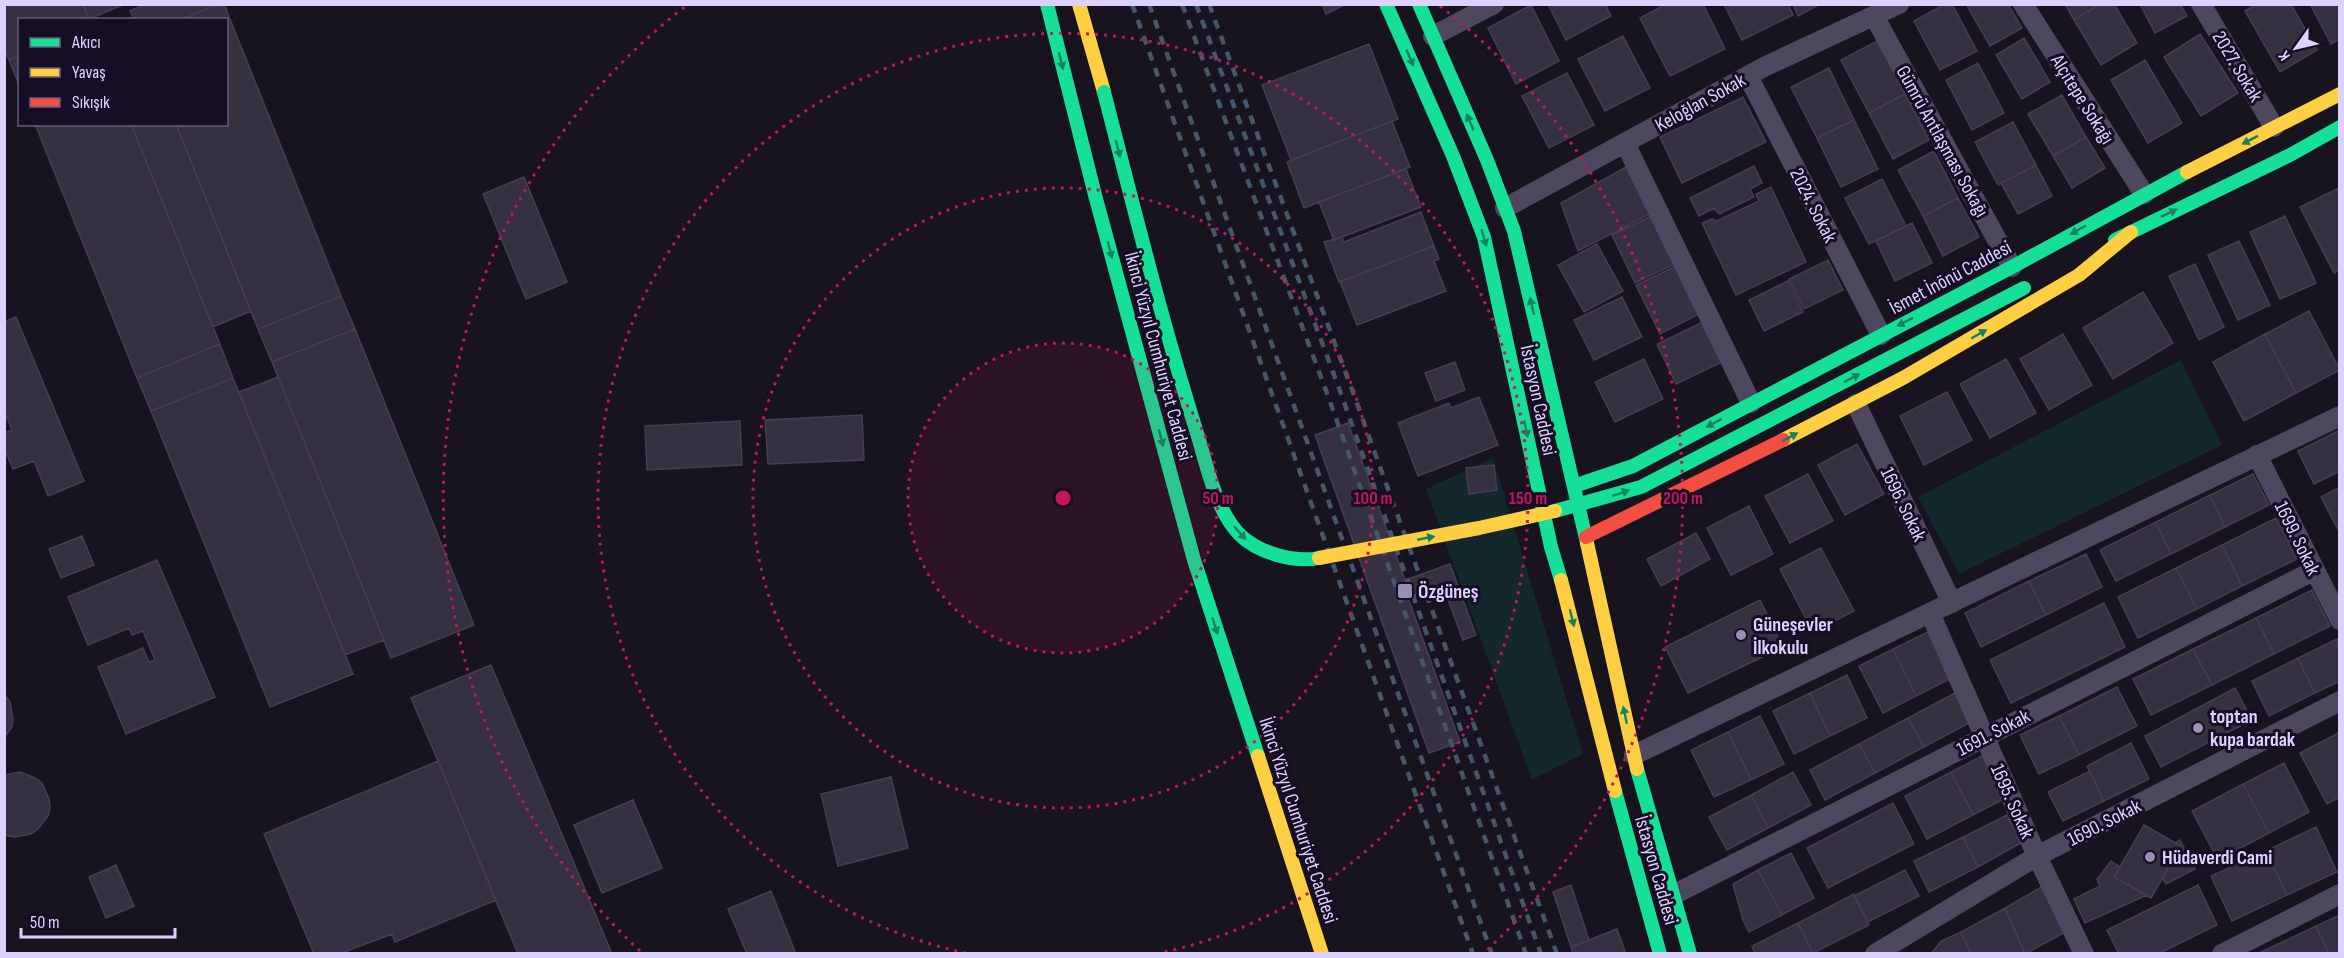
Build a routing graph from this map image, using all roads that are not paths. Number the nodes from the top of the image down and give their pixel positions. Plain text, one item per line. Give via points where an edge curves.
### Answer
1 (1047, 4) edge
2 (1079, 4) edge
3 (1386, 4) edge
4 (1419, 4) edge
5 (1494, 4) edge
6 (1899, 4) edge
7 (2023, 4) edge
8 (2201, 4) edge
9 (1874, 16) junction
10 (1432, 36) junction
11 (1748, 76) junction
12 (2340, 94) edge
13 (2274, 127) junction
14 (2340, 127) edge
15 (1625, 143) junction
16 (2144, 194) junction
17 (1505, 208) junction
18 (2131, 232) junction
19 (2073, 262) dead end
20 (2012, 267) junction
21 (2029, 286) dead end
22 (1881, 335) junction
23 (1751, 403) junction
24 (1856, 404) junction
25 (2340, 416) edge
26 (2258, 455) junction
27 (1557, 490) junction
28 (1586, 537) junction
29 (1551, 547) junction
30 (2314, 570) junction
31 (1952, 603) junction
32 (1930, 613) junction
33 (2340, 620) edge
34 (2340, 701) edge
35 (1984, 736) junction
36 (1634, 755) junction
37 (2037, 856) junction
38 (2340, 894) edge
39 (1673, 895) junction
40 (1882, 952) edge
41 (1322, 954) edge
42 (1660, 954) edge
43 (1690, 954) edge
44 (2084, 954) edge
45 (2222, 954) edge

1 -> 41 main road, İkinci Yüzyıl Cumhuriyet Caddesi via 1194,560
2 -> 21 main road, bridge via 1186,399 1231,523 1238,534 1258,548 1301,560 1315,559 1493,525 1599,501 1641,487
3 -> 27 main road, İstasyon Caddesi via 1484,237
4 - 10 main road, İstasyon Caddesi
5 - 10 street
6 - 9 street, Keloğlan Sokak
7 - 16 street, Alçıtepe Sokağı
8 - 13 street, 2027. Sokak
9 - 11 street, Keloğlan Sokak
9 - 20 street, Gümrü Antlaşması Sokağı
17 -> 10 main road, İstasyon Caddesi
11 - 15 street, Keloğlan Sokak
11 - 22 street, 2024. Sokak
12 - 13 main road, İsmet İnönü Caddesi
13 -> 16 main road, İsmet İnönü Caddesi
18 -> 14 main road
15 - 17 street, Keloğlan Sokak
15 - 23 street
16 -> 20 main road, İsmet İnönü Caddesi
27 -> 17 main road, İstasyon Caddesi via 1514,231
18 - 19 main road
24 -> 18 main road via 2079,275
20 -> 22 main road, İsmet İnönü Caddesi
22 - 23 main road, İsmet İnönü Caddesi
23 -> 27 main road, İsmet İnönü Caddesi via 1633,466
28 -> 24 main road
24 - 31 street, 1696. Sokak
25 - 26 street
26 - 30 street, 1699. Sokak
26 - 31 street
27 - 28 main road, İstasyon Caddesi
27 - 29 main road, İstasyon Caddesi
28 - 29 main road
36 -> 28 main road, İstasyon Caddesi
29 -> 42 main road, İstasyon Caddesi
30 - 33 street, 1699. Sokak
30 - 35 street, 1691. Sokak
31 - 32 street
32 - 35 street, 1695. Sokak
32 - 36 street
34 - 37 street, 1690. Sokak
35 - 37 street, 1695. Sokak
35 - 39 street, 1691. Sokak
36 - 39 main road, İstasyon Caddesi
37 - 40 street, 1690. Sokak
37 - 44 street, 1695. Sokak
38 - 45 street
39 - 43 main road, İstasyon Caddesi

